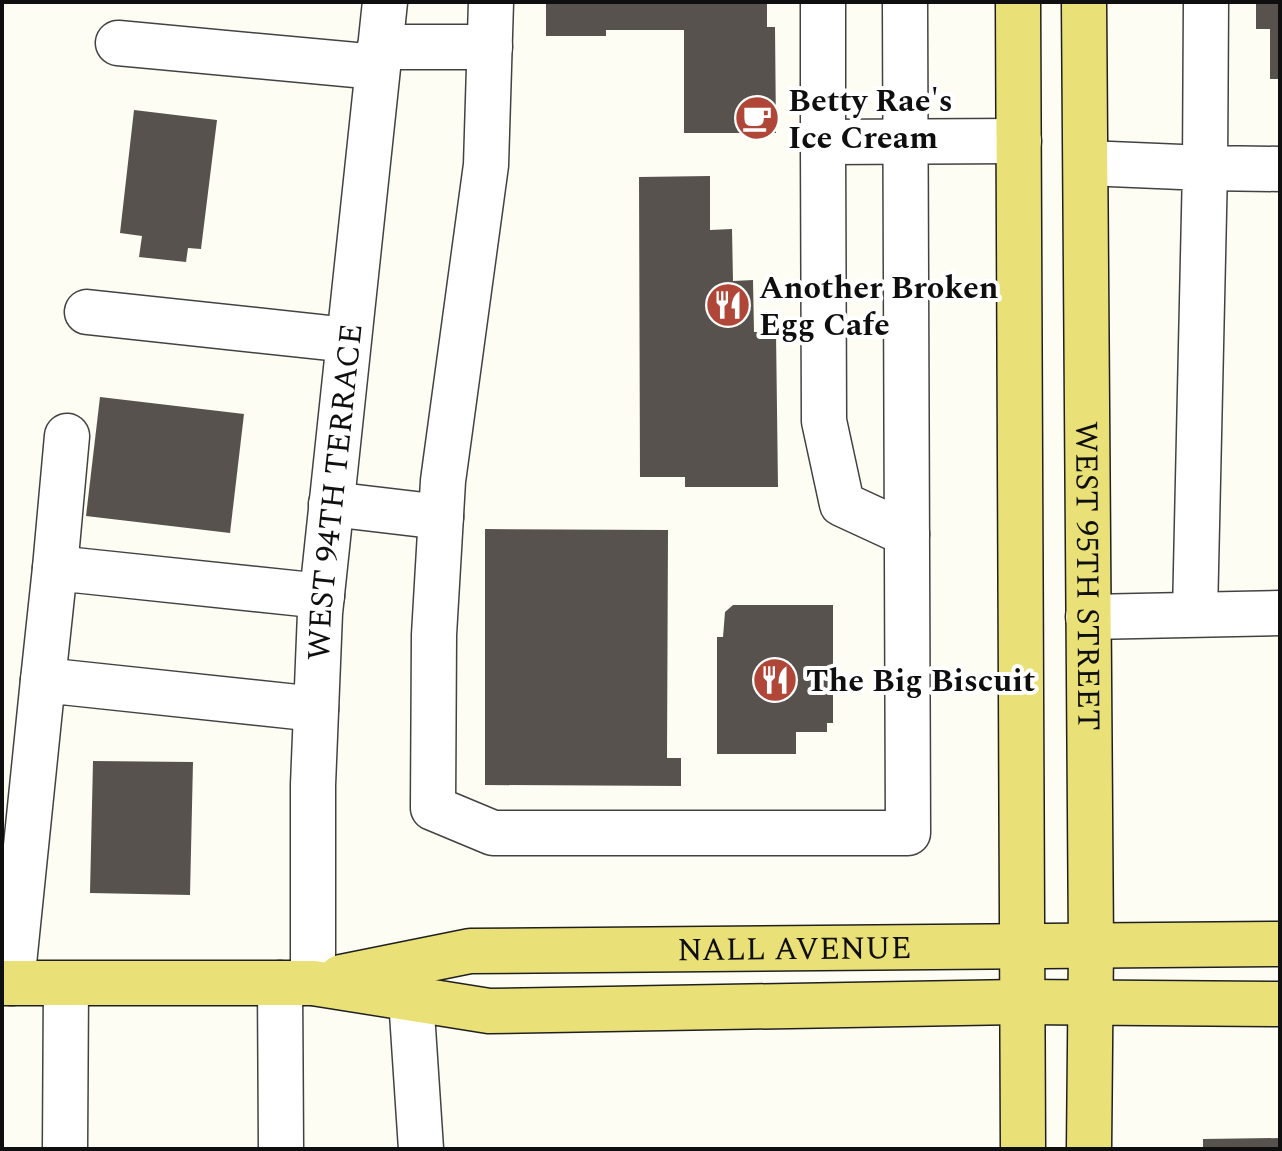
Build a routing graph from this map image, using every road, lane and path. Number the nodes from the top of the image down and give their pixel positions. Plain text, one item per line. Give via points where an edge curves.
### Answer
1 (385, 2) edge
2 (491, 2) edge
3 (823, 2) edge
4 (905, 2) edge
5 (1018, 2) edge
6 (1084, 2) edge
7 (1206, 2) edge
8 (118, 43) dead end
9 (490, 47) junction
10 (379, 57) junction
11 (1019, 141) junction
12 (823, 142) junction
13 (906, 142) junction
14 (1086, 163) junction
15 (1205, 168) junction
16 (1280, 169) edge
17 (87, 312) dead end
18 (348, 340) junction
19 (67, 436) dead end
20 (331, 504) junction
21 (441, 517) junction
22 (907, 534) junction
23 (55, 568) junction
24 (322, 596) junction
25 (1280, 613) edge
26 (1195, 614) junction
27 (1088, 617) junction
28 (43, 680) junction
29 (316, 709) junction
30 (1280, 944) edge
31 (1023, 946) junction
32 (1091, 946) junction
33 (7, 983) edge
34 (297, 983) junction
35 (66, 984) junction
36 (411, 998) junction
37 (1023, 1002) junction
38 (1090, 1003) junction
39 (1280, 1004) edge
40 (65, 1149) edge
41 (281, 1149) edge
42 (421, 1149) edge
43 (1023, 1149) edge
44 (1089, 1149) edge

1 - 10 street, WEST 94TH TERRACE
2 - 9 street
3 - 12 street
4 - 13 street
5 - 11 main road, WEST 95TH STREET
6 - 14 main road, WEST 95TH STREET
7 - 15 street
8 - 10 street
9 - 10 street
9 - 21 street via 486,165
10 - 18 street, WEST 94TH TERRACE
11 - 13 street
11 - 31 main road, WEST 95TH STREET
12 - 13 street
12 - 22 street via 824,421 842,504
13 - 22 street
14 - 15 street
14 - 27 main road, WEST 95TH STREET
15 - 16 street
15 - 26 street
17 - 18 street
18 - 20 street, WEST 94TH TERRACE
19 - 23 street
20 - 21 street
20 - 24 street, WEST 94TH TERRACE
21 - 22 street via 433,808 493,833 908,833
23 - 24 street
23 - 28 street
24 - 29 street, WEST 94TH TERRACE
25 - 26 street
26 - 27 street
27 - 32 main road, WEST 95TH STREET
28 - 29 street
28 - 33 street
29 - 34 street, WEST 94TH TERRACE
30 - 32 main road, NALL AVENUE
31 - 32 main road, NALL AVENUE
31 - 34 main road, NALL AVENUE via 470,951
31 - 37 main road, WEST 95TH STREET
32 - 38 main road, WEST 95TH STREET
33 - 35 main road, NALL AVENUE
34 - 35 main road, NALL AVENUE
34 - 36 main road, NALL AVENUE
34 - 41 street, WEST 94TH TERRACE
35 - 40 street
36 - 37 main road, NALL AVENUE via 489,1011
36 - 42 street
37 - 38 main road, NALL AVENUE
37 - 43 main road, WEST 95TH STREET
38 - 39 main road, NALL AVENUE
38 - 44 main road, WEST 95TH STREET

